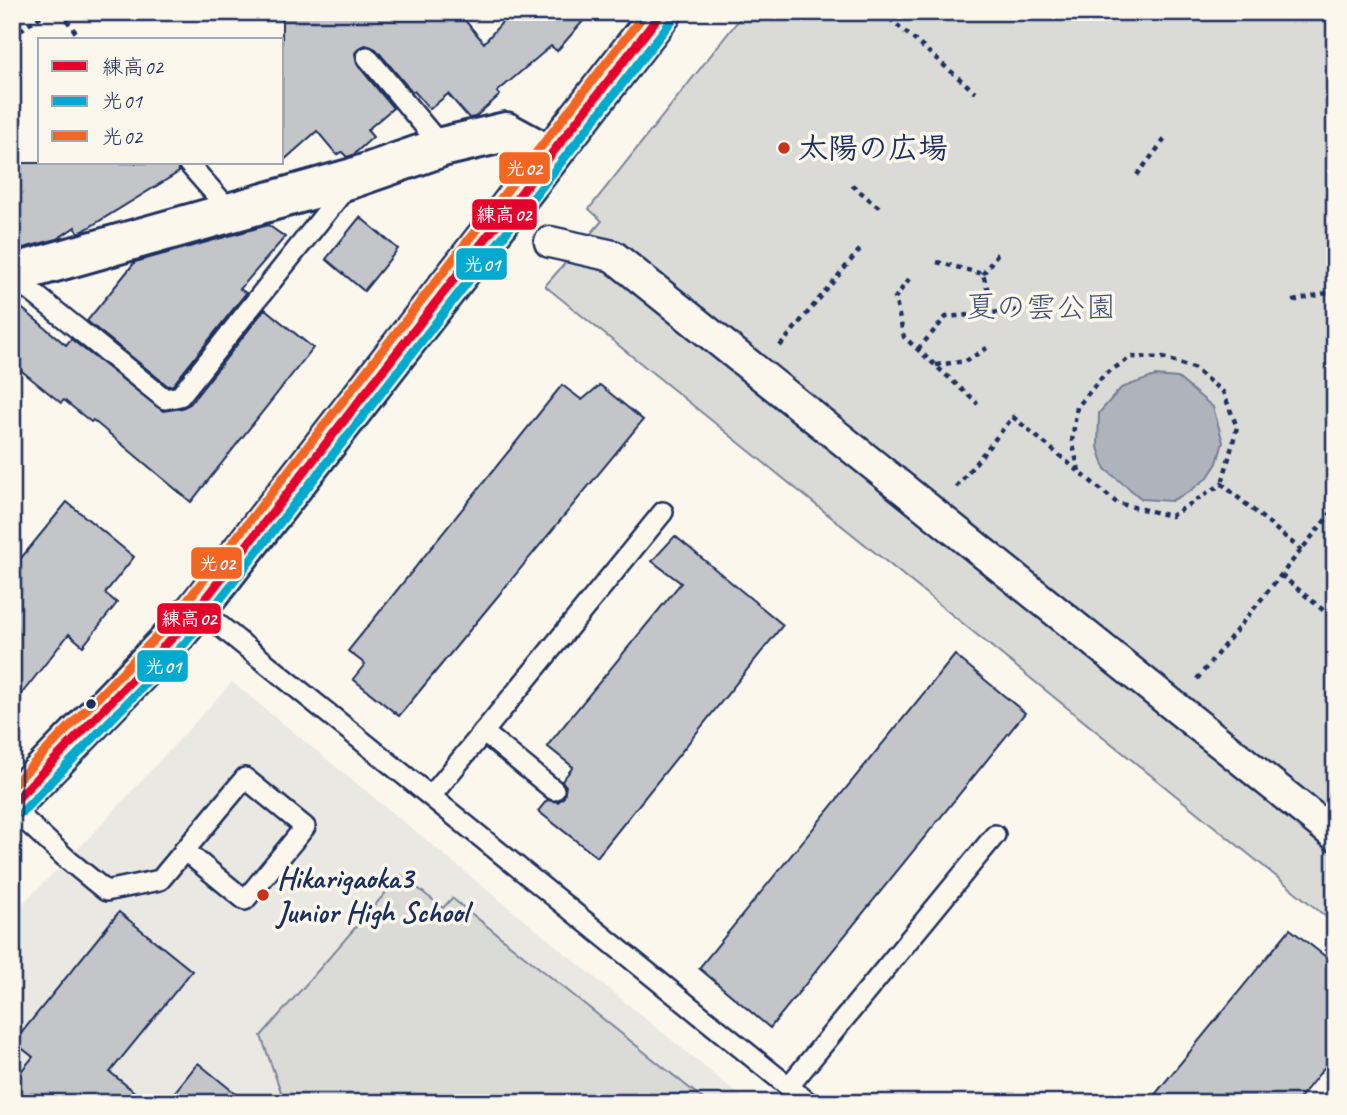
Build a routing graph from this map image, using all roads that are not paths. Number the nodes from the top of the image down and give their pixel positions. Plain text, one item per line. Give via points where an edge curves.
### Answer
1 (662, 12) edge
2 (367, 57) dead end
3 (442, 147) junction
4 (550, 156) junction
5 (189, 164) edge
6 (353, 178) junction
7 (232, 213) junction
8 (550, 242) dead end
9 (12, 275) edge
10 (663, 512) dead end
11 (198, 608) junction
12 (483, 732) junction
13 (555, 790) dead end
14 (432, 795) junction
15 (12, 806) edge
16 (995, 835) dead end
17 (1335, 835) edge
18 (184, 850) junction
19 (789, 1086) junction
20 (809, 1103) edge

1 - 4 main road
2 - 3 lane
3 - 4 main road via 506,132
3 - 6 main road
4 - 11 main road
5 - 7 lane
6 - 7 main road
6 - 9 lane via 180,396 165,398
7 - 9 main road
8 - 17 street via 613,256
10 - 12 lane
11 - 14 lane
11 - 15 main road
12 - 13 lane
12 - 14 lane
14 - 19 lane
15 - 18 lane via 106,891 160,880
16 - 19 lane
18 - 18 lane via 245,778 305,827 245,900
19 - 20 lane

